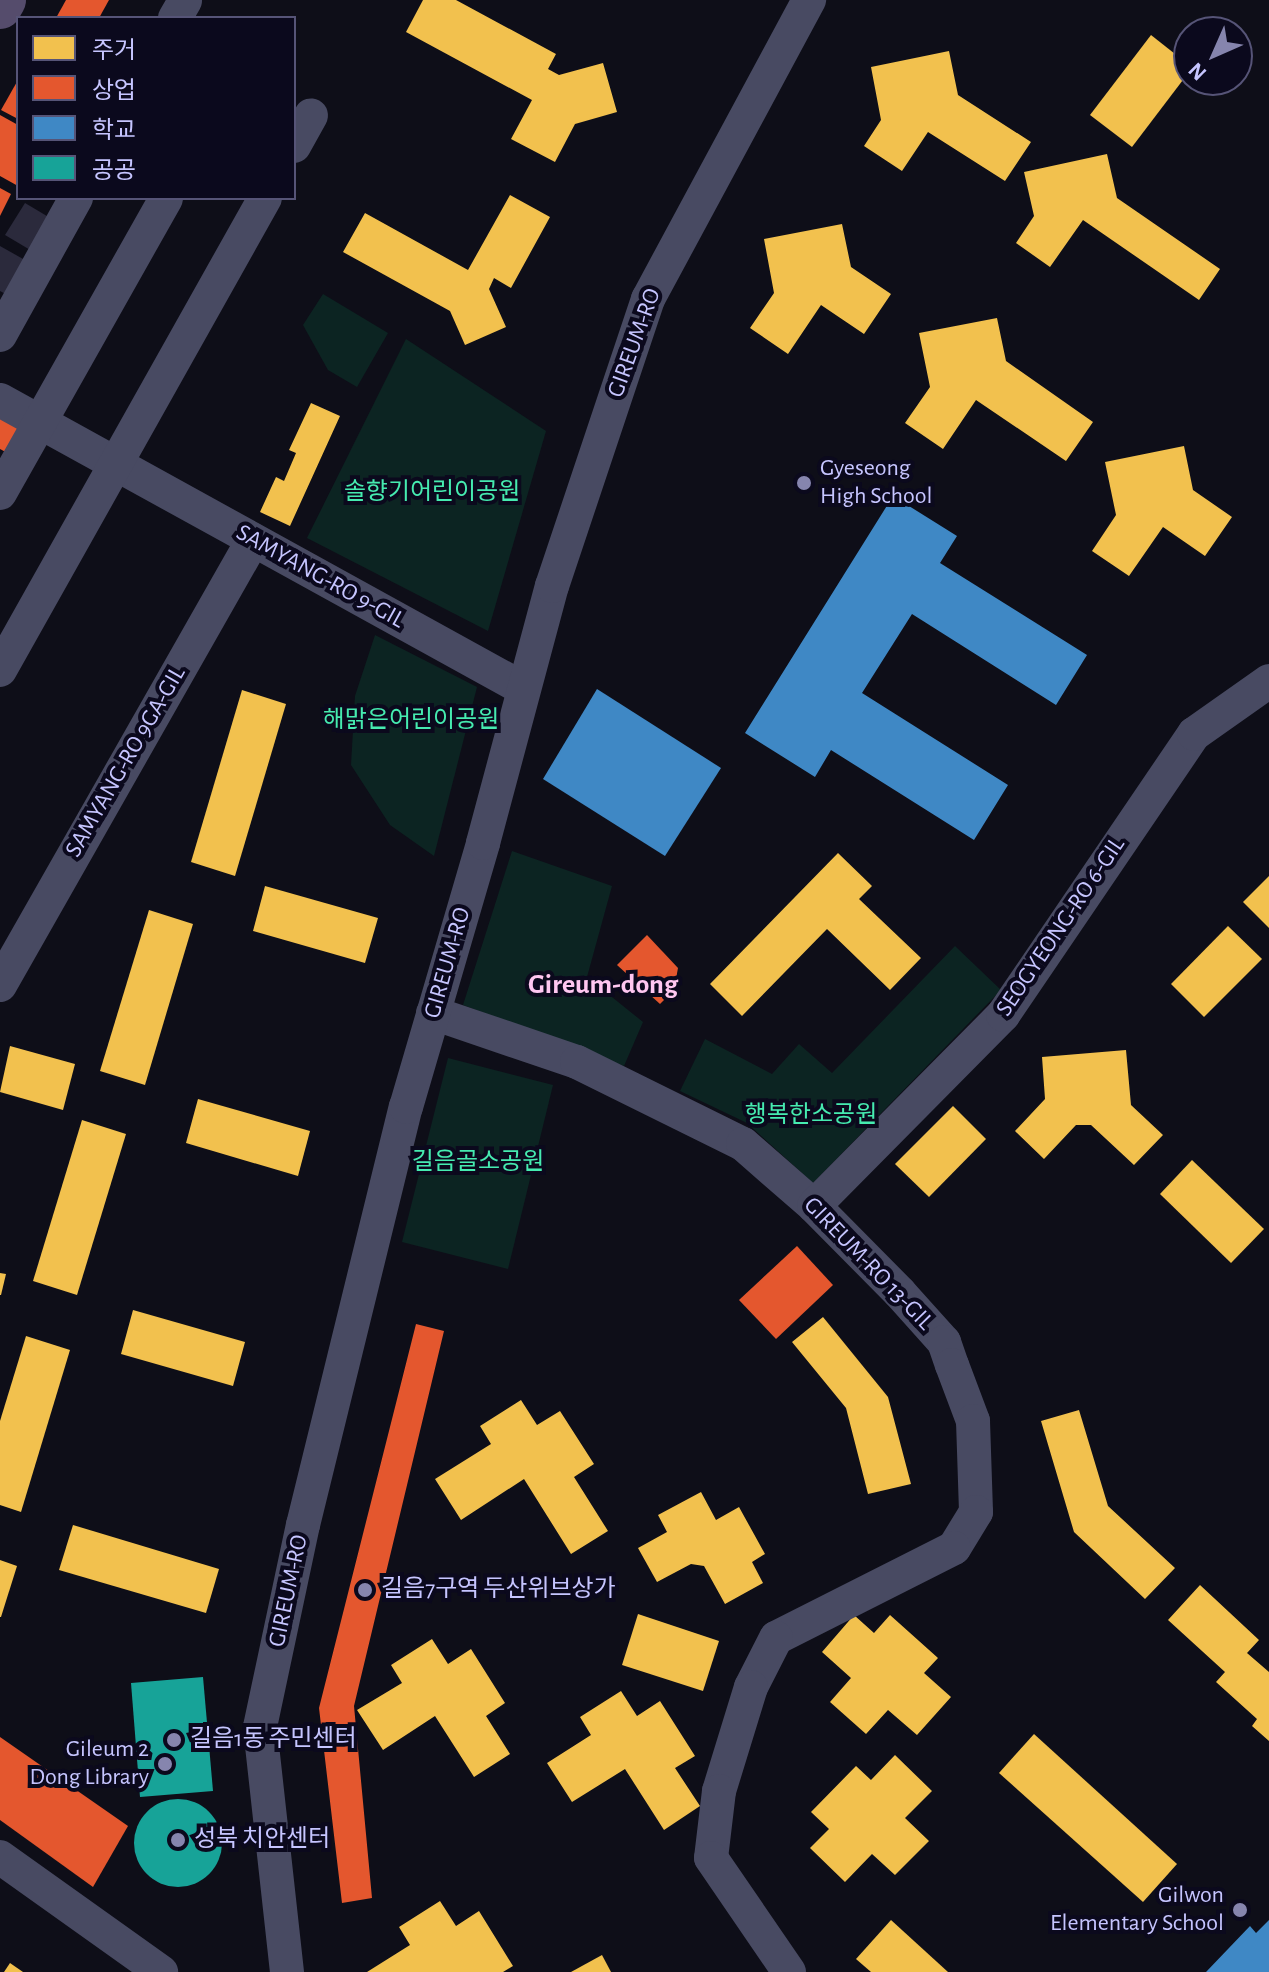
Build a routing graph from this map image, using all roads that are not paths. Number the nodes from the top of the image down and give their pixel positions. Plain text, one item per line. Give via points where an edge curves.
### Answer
1 (4, 0) edge
2 (809, 0) edge
3 (0, 7) edge
4 (311, 115) dead end
5 (296, 142) edge
6 (75, 200) edge
7 (165, 200) edge
8 (264, 200) edge
9 (0, 335) edge
10 (0, 400) edge
11 (40, 422) junction
12 (116, 464) junction
13 (0, 493) edge
14 (253, 540) junction
15 (0, 670) edge
16 (1269, 681) edge
17 (524, 689) junction
18 (0, 985) edge
19 (433, 1013) junction
20 (814, 1206) junction
21 (0, 1857) edge
22 (161, 1972) edge
23 (287, 1972) edge
24 (789, 1972) edge

1 - 3 main road
2 - 17 street, GIREUM-RO via 648,299 552,586
4 - 5 street
6 - 9 street
7 - 11 street
8 - 12 street
10 - 11 street, SAMYANG-RO 9-GIL
11 - 12 street, SAMYANG-RO 9-GIL
11 - 13 street
12 - 14 street, SAMYANG-RO 9-GIL
12 - 15 street
14 - 17 street, SAMYANG-RO 9-GIL
14 - 18 street, SAMYANG-RO 9GA-GIL
16 - 20 street, SEOGYEONG-RO 6-GIL via 1194,734 1003,1015
17 - 19 street, GIREUM-RO
19 - 20 street, GIREUM-RO 13-GIL via 577,1062 743,1144
19 - 23 street, GIREUM-RO via 303,1525 260,1727
20 - 24 street, GIREUM-RO 13-GIL via 944,1342 973,1421 976,1512 954,1548 776,1638 751,1687 719,1791 711,1858
21 - 22 street

